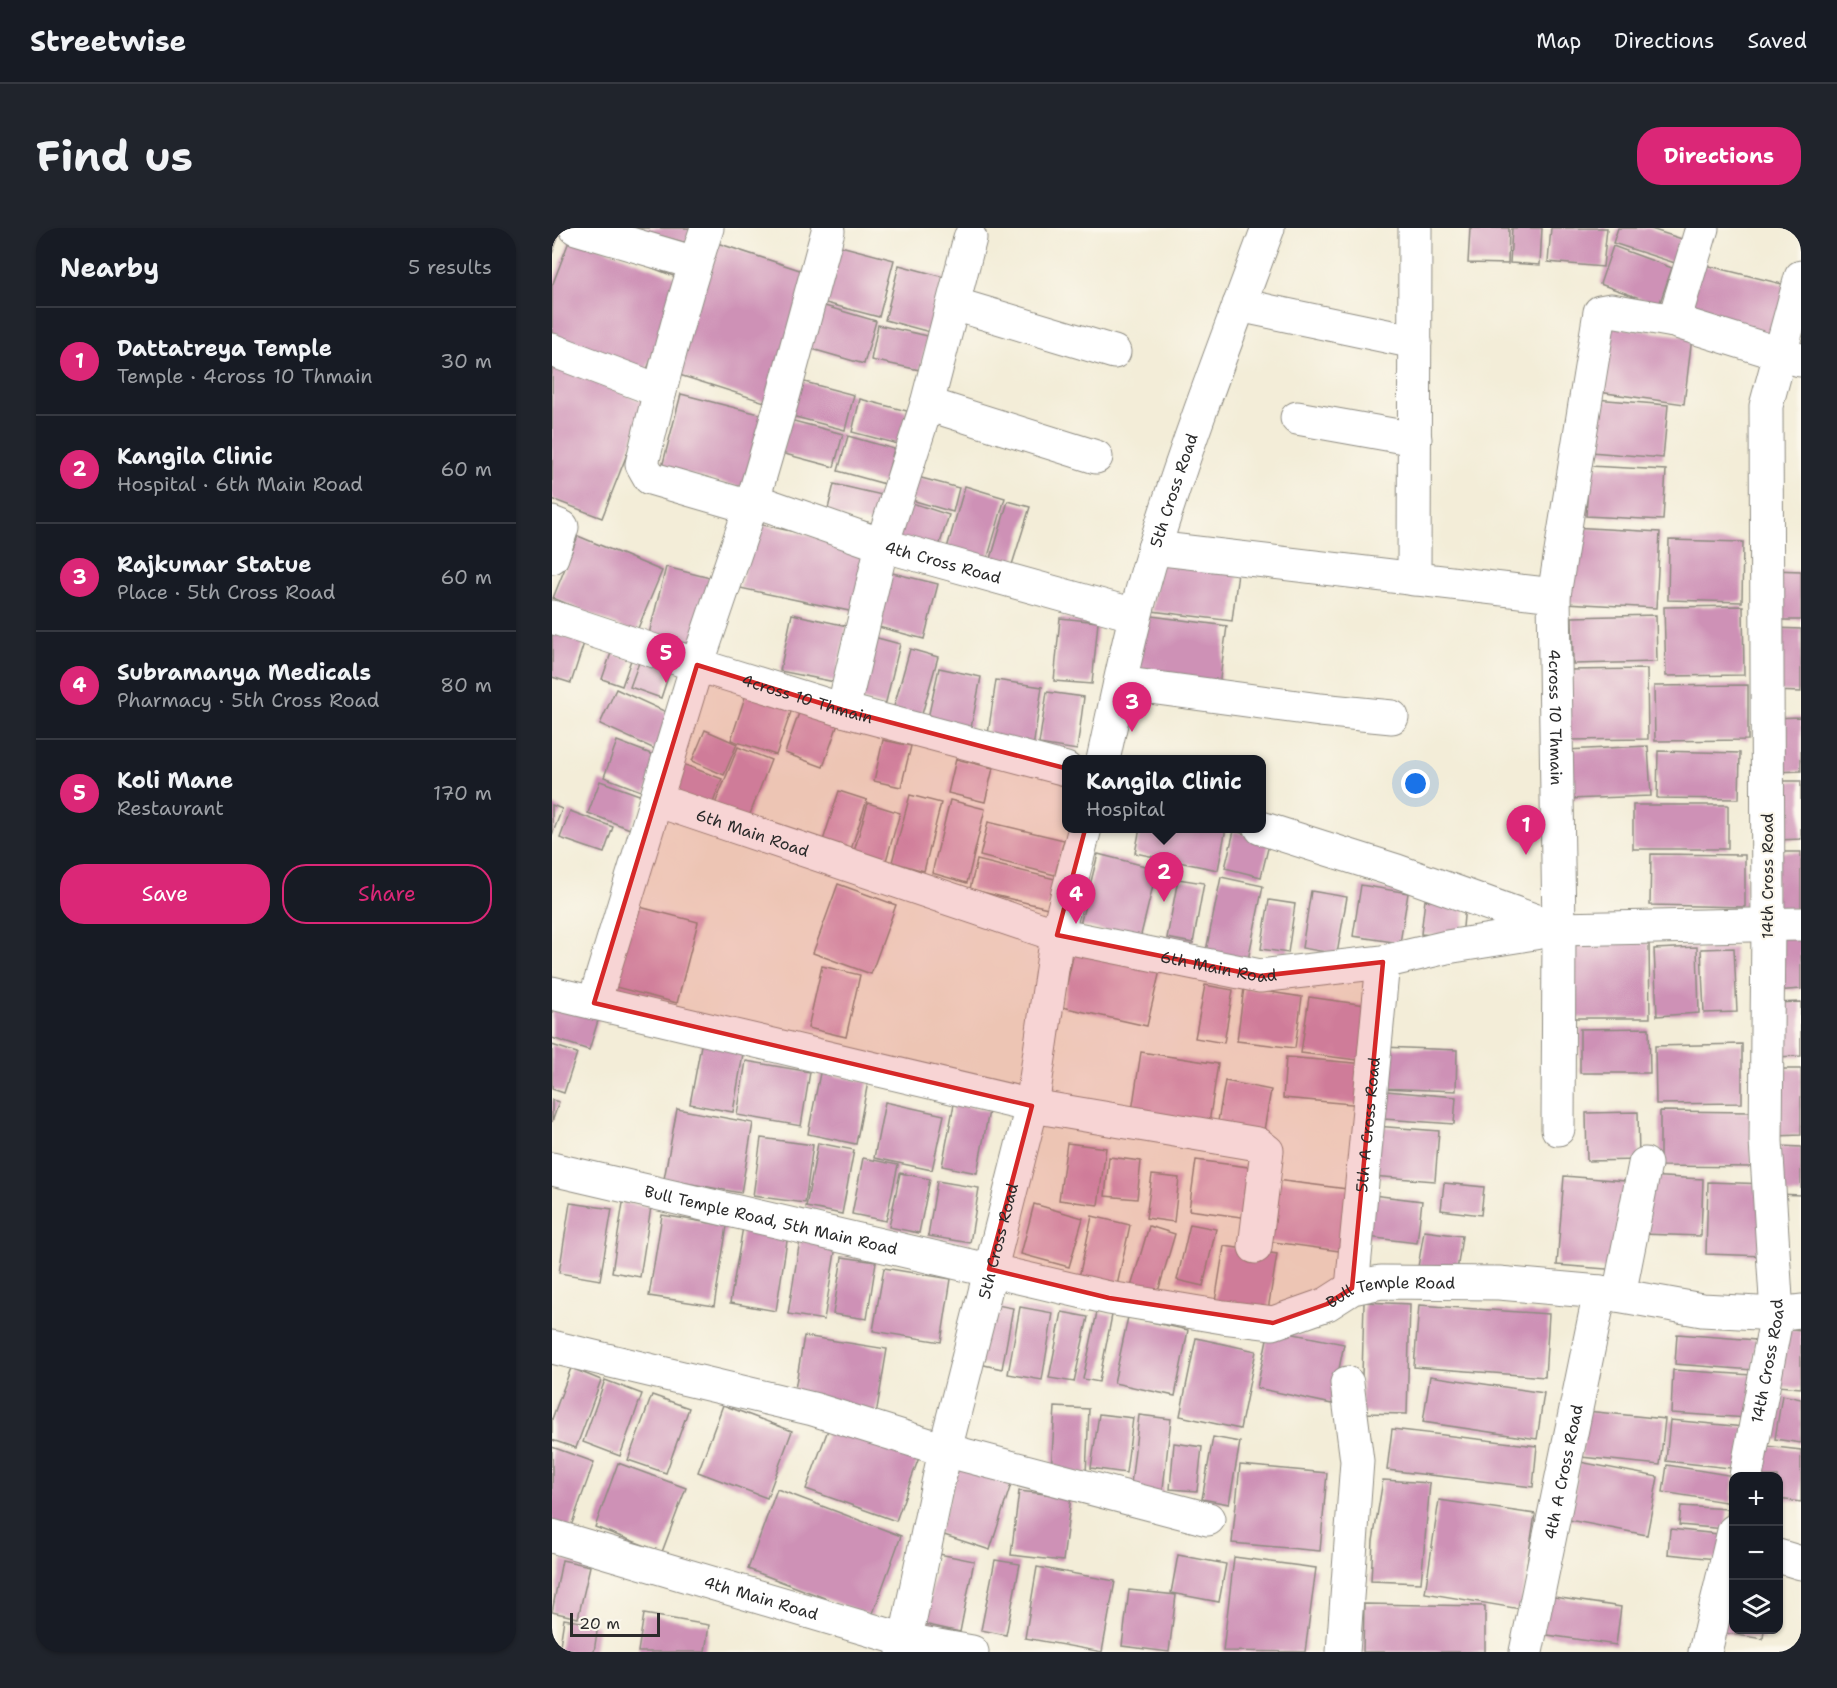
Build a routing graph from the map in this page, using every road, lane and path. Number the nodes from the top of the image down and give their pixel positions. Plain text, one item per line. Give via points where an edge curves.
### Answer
1 (576, 228) edge
2 (707, 228) edge
3 (1268, 228) edge
4 (1416, 228) edge
5 (1702, 228) edge
6 (828, 231) dead end
7 (970, 237) dead end
8 (695, 263) junction
9 (1801, 277) edge
10 (954, 304) junction
11 (1239, 305) junction
12 (1674, 321) junction
13 (1415, 342) junction
14 (552, 351) edge
15 (1114, 352) dead end
16 (1791, 357) edge
17 (660, 391) junction
18 (927, 404) junction
19 (1297, 418) dead end
20 (1415, 439) junction
21 (1096, 457) dead end
22 (751, 503) junction
23 (552, 523) edge
24 (882, 545) junction
25 (1154, 549) junction
26 (552, 557) edge
27 (1414, 579) junction
28 (1554, 595) junction
29 (1135, 615) junction
30 (552, 617) edge
31 (697, 665) junction
32 (1120, 683) junction
33 (843, 710) junction
34 (1392, 717) dead end
35 (1104, 755) edge
36 (1062, 768) edge
37 (656, 800) junction
38 (1266, 830) edge
39 (1084, 833) edge
40 (1768, 924) junction
41 (1801, 924) edge
42 (1559, 929) junction
43 (1057, 936) junction
44 (1383, 962) junction
45 (552, 994) edge
46 (594, 1004) junction
47 (1032, 1106) junction
48 (1558, 1129) dead end
49 (1645, 1164) dead end
50 (552, 1169) edge
51 (1255, 1247) dead end
52 (989, 1269) junction
53 (1352, 1288) junction
54 (1610, 1293) junction
55 (1789, 1312) edge
56 (552, 1347) edge
57 (1347, 1383) dead end
58 (945, 1450) junction
59 (1747, 1472) edge
60 (1208, 1519) dead end
61 (552, 1536) edge
62 (1729, 1554) edge
63 (1783, 1557) edge
64 (1801, 1563) edge
65 (904, 1646) edge
66 (972, 1652) edge
67 (1343, 1652) edge
68 (1526, 1652) edge
69 (1705, 1652) edge

1 - 8 street
2 - 8 street, 4th Cross Road
3 - 11 street, 5th Cross Road
4 - 13 street
5 - 12 street
6 - 22 street
7 - 10 street
8 - 17 street, 4th Cross Road
9 - 16 street, 14th Cross Road
10 - 15 street
10 - 18 street
11 - 13 street
11 - 25 street, 5th Cross Road
12 - 16 street
12 - 28 street, 4cross 10 Thmain via 1611,310 1600,312
13 - 20 street
14 - 17 street
16 - 40 street, 14th Cross Road via 1766,406
17 - 22 street, 4th Cross Road via 642,464 650,478
18 - 21 street
18 - 24 street
19 - 20 street
20 - 27 street
22 - 24 street, 4th Cross Road
22 - 31 street
23 - 26 street via 562,527
24 - 29 street, 4th Cross Road
24 - 33 street
25 - 27 street
25 - 29 street, 5th Cross Road
27 - 28 street
28 - 42 street, 4cross 10 Thmain
29 - 32 street, 5th Cross Road
30 - 31 street, 4cross 10 Thmain
31 - 33 street, 4cross 10 Thmain
31 - 37 street
32 - 34 street
32 - 35 street, 5th Cross Road
33 - 36 street, 4cross 10 Thmain
37 - 43 street, 6th Main Road
37 - 46 street
38 - 42 street
39 - 43 street, 5th Cross Road
40 - 41 street, 6th Main Road
40 - 42 street, 6th Main Road
40 - 55 street, 14th Cross Road via 1766,1142
42 - 44 street, 6th Main Road
42 - 48 street, 4cross 10 Thmain
43 - 44 street, 6th Main Road via 1260,976
43 - 47 street, 5th Cross Road
44 - 53 street, 5th A Cross Road
45 - 46 street
46 - 47 street
47 - 51 street via 1258,1144 1267,1151
47 - 52 street, 5th Cross Road
49 - 54 street, 4th A Cross Road
50 - 52 street, Bull Temple Road, 5th Main Road
52 - 53 street, Bull Temple Road via 1109,1298 1273,1323 1327,1304
52 - 58 street, 5th Cross Road
53 - 54 street, Bull Temple Road via 1381,1282 1499,1283
54 - 55 street, Bull Temple Road via 1702,1310
54 - 68 street, 4th A Cross Road
55 - 59 street, 14th Cross Road
56 - 58 street via 813,1409
57 - 67 street via 1357,1461
58 - 60 street
58 - 65 street, 5th Cross Road
61 - 65 street, 4th Main Road
62 - 69 street
63 - 64 street
65 - 66 street, 4th Main Road

